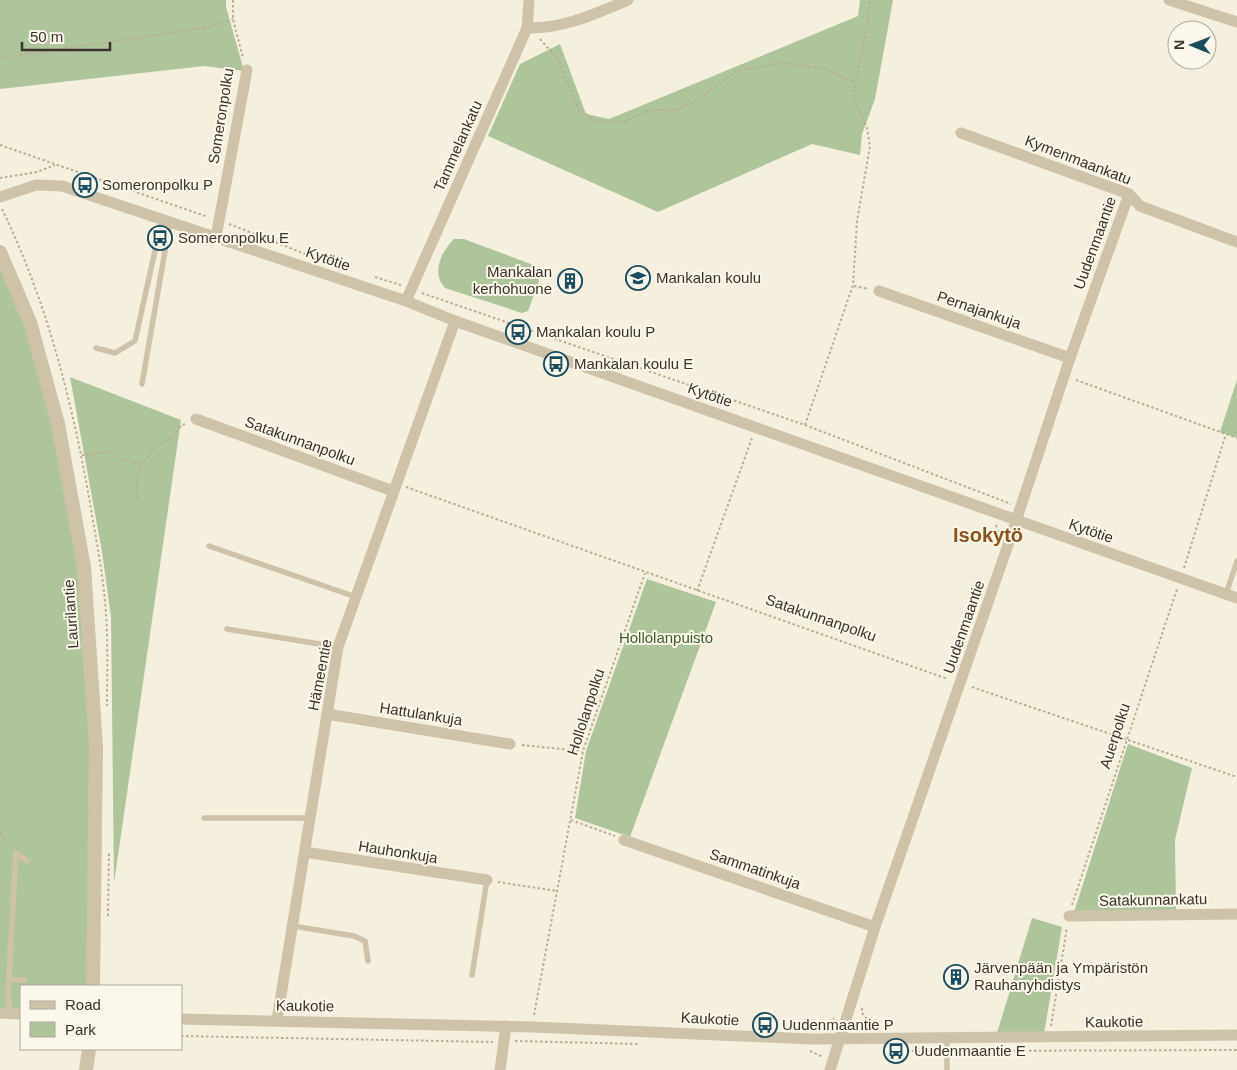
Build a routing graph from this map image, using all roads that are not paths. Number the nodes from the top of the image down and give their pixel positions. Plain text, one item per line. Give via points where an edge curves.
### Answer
1 (529, 0) edge
2 (628, 0) edge
3 (1169, 0) edge
4 (1237, 22) edge
5 (529, 28) junction
6 (247, 70) road end
7 (961, 132) dead end
8 (1128, 194) junction
9 (0, 197) edge
10 (166, 220) junction
11 (216, 237) junction
12 (1237, 242) edge
13 (0, 252) edge
14 (879, 291) road end
15 (406, 302) junction
16 (455, 321) junction
17 (96, 348) dead end
18 (1070, 358) junction
19 (142, 384) dead end
20 (196, 419) road end
21 (395, 487) junction
22 (1016, 520) junction
23 (210, 546) dead end
24 (1237, 561) edge
25 (1231, 596) edge
26 (356, 597) junction
27 (228, 628) dead end
28 (338, 647) junction
29 (327, 714) junction
30 (510, 744) road end
31 (204, 818) dead end
32 (310, 818) junction
33 (624, 840) road end
34 (305, 852) junction
35 (27, 861) dead end
36 (487, 880) joint
37 (1237, 914) edge
38 (1069, 916) road end
39 (292, 926) junction
40 (875, 927) junction
41 (368, 961) dead end
42 (472, 976) dead end
43 (9, 980) junction
44 (24, 980) dead end
45 (93, 985) edge
46 (0, 992) edge
47 (8, 994) junction
48 (10, 1013) edge
49 (182, 1019) edge
50 (277, 1020) junction
51 (506, 1026) junction
52 (1237, 1035) edge
53 (839, 1038) junction
54 (947, 1045) junction
55 (90, 1050) edge
56 (86, 1070) edge
57 (500, 1070) edge
58 (830, 1070) edge
59 (947, 1070) edge

1 - 5 street, Tammelankatu
2 - 5 street via 584,19 544,29
3 - 4 street
5 - 15 street, Tammelankatu
6 - 11 street, Someronpolku
7 - 8 street, Kymenmaankatu
8 - 12 street, Kymenmaankatu via 1140,206
8 - 18 street, Uudenmaantie
9 - 10 street, Kytötie via 36,185 50,184
10 - 11 street, Kytötie
10 - 17 lane via 135,341 115,353
10 - 19 lane
11 - 15 street, Kytötie
13 - 45 street, Laurilantie via 30,322 58,424 84,567 96,748
14 - 18 street, Pernajankuja
15 - 16 street, Kytötie
16 - 21 street, Hämeentie
16 - 22 street, Kytötie
18 - 22 street, Uudenmaantie
20 - 21 street, Satakunnanpolku
21 - 26 street, Hämeentie
22 - 25 street, Kytötie
22 - 40 street, Uudenmaantie
23 - 26 lane
24 - 25 lane
26 - 28 street, Hämeentie
27 - 28 lane
28 - 29 street, Hämeentie
29 - 30 street, Hattulankuja
29 - 32 street, Hämeentie
31 - 32 lane
32 - 34 street, Hämeentie
33 - 40 street, Sammatinkuja
34 - 36 street, Hauhonkuja
34 - 39 street, Hämeentie
35 - 43 lane via 16,853
36 - 42 lane
37 - 38 street, Satakunnankatu
39 - 41 lane via 359,938 367,948
39 - 50 street, Hämeentie
40 - 53 street, Uudenmaantie
43 - 44 lane
43 - 47 lane
46 - 47 lane
47 - 48 lane
49 - 50 street, Kaukotie
50 - 51 street, Kaukotie
51 - 53 street, Kaukotie
51 - 57 street
52 - 54 street, Kaukotie via 1049,1044
53 - 54 street, Kaukotie
53 - 58 street, Uudenmaantie
54 - 59 lane
55 - 56 street

